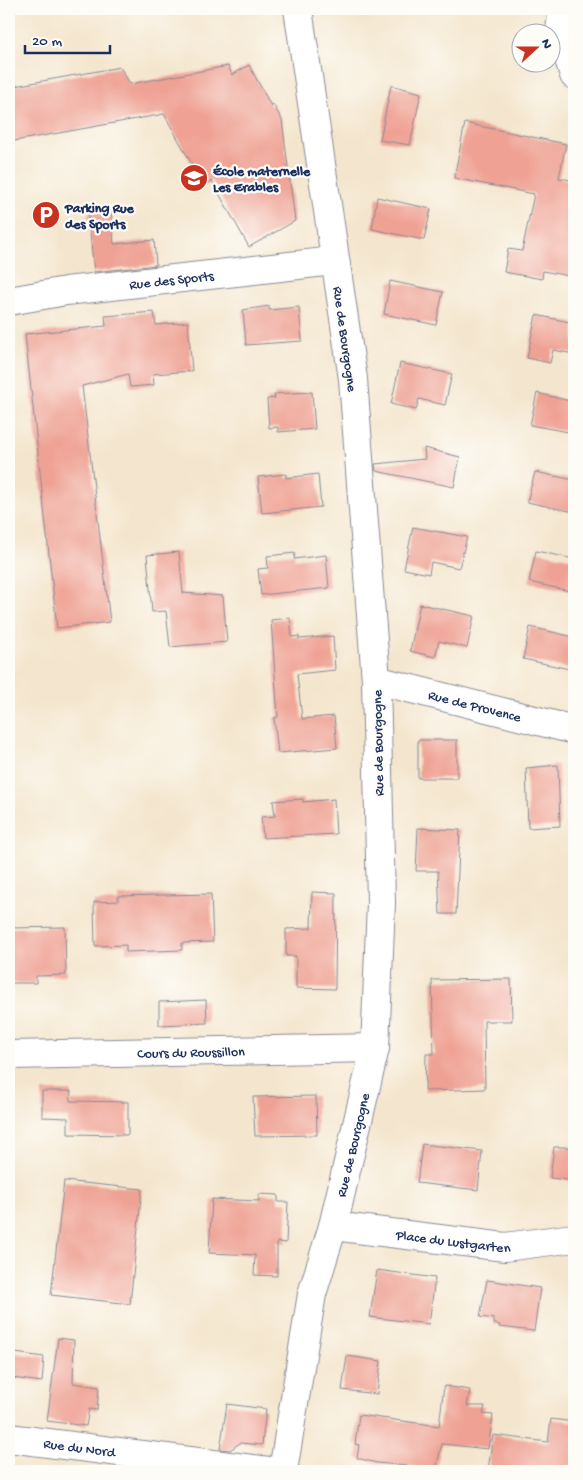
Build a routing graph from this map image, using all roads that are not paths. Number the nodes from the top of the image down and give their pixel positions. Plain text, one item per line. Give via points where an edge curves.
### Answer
1 (298, 9) edge
2 (563, 9) edge
3 (574, 75) edge
4 (334, 261) junction
5 (9, 300) edge
6 (376, 680) junction
7 (574, 730) edge
8 (375, 1048) junction
9 (9, 1055) edge
10 (333, 1226) junction
11 (574, 1238) edge
12 (9, 1438) edge
13 (269, 1471) edge
14 (283, 1471) edge

1 - 4 street, Rue de Bourgogne
2 - 3 street via 560,30
4 - 5 street, Rue des Sports
4 - 6 street, Rue de Bourgogne via 353,379
6 - 7 street, Rue de Provence
6 - 8 street, Rue de Bourgogne via 381,903
8 - 9 street, Cours du Roussillon
8 - 10 street, Rue de Bourgogne
10 - 11 street, Place du Lustgarten via 505,1246
10 - 14 street, Rue de Bourgogne via 312,1294
12 - 13 street, Rue du Nord

